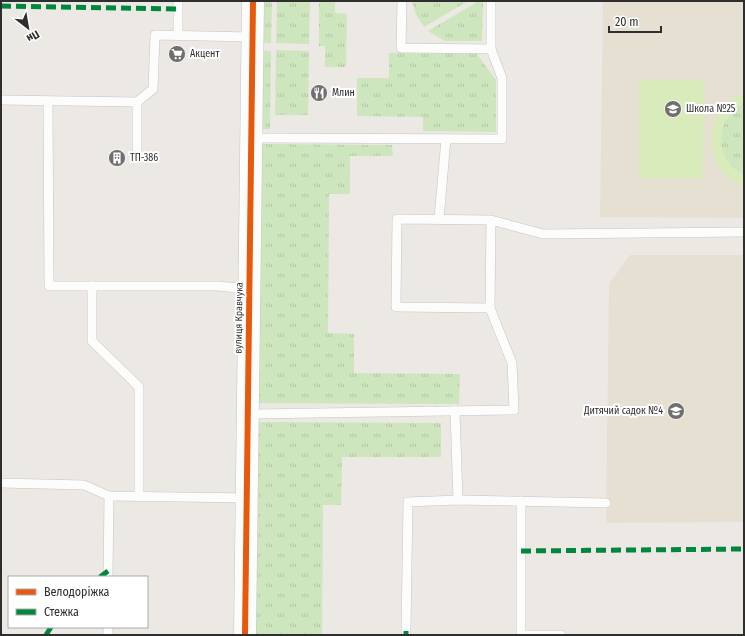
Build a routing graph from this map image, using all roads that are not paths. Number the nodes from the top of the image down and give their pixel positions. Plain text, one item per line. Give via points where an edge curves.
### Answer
1 (178, 1) edge
2 (252, 1) edge
3 (402, 1) edge
4 (491, 1) edge
5 (178, 35) junction
6 (252, 37) junction
7 (491, 49) junction
8 (1, 100) edge
9 (48, 101) junction
10 (137, 102) junction
11 (251, 138) junction
12 (446, 139) junction
13 (137, 152) dead end
14 (439, 219) junction
15 (491, 220) junction
16 (744, 232) edge
17 (92, 286) junction
18 (249, 289) junction
19 (490, 308) junction
20 (455, 411) junction
21 (248, 414) junction
22 (1, 483) edge
23 (110, 496) junction
24 (139, 496) junction
25 (247, 498) junction
26 (458, 500) junction
27 (521, 501) junction
28 (606, 503) dead end
29 (108, 576) edge
30 (406, 632) dead end
31 (245, 635) edge
32 (561, 635) edge

1 - 5 lane
2 - 6 street, вулиця Кравчука
3 - 7 lane via 401,48
4 - 7 lane
5 - 6 lane
5 - 10 lane via 155,35 153,89
6 - 11 street, вулиця Кравчука
7 - 12 lane via 502,78 502,139
8 - 9 lane
9 - 10 lane
9 - 17 lane via 49,286
10 - 13 lane
11 - 12 lane
11 - 18 street, вулиця Кравчука
12 - 14 lane
14 - 15 lane
14 - 19 lane via 397,219 396,307
15 - 16 lane via 543,234
15 - 19 lane
17 - 18 lane via 217,286
17 - 24 lane via 92,341 139,387
18 - 21 street, вулиця Кравчука
19 - 20 lane via 512,363 514,410
20 - 21 lane
20 - 26 lane
21 - 25 street, вулиця Кравчука
22 - 23 lane via 84,485
23 - 24 lane
23 - 29 lane
24 - 25 lane
25 - 31 street, вулиця Кравчука
26 - 27 lane
26 - 30 lane via 408,502
27 - 28 lane
27 - 32 lane via 521,635

